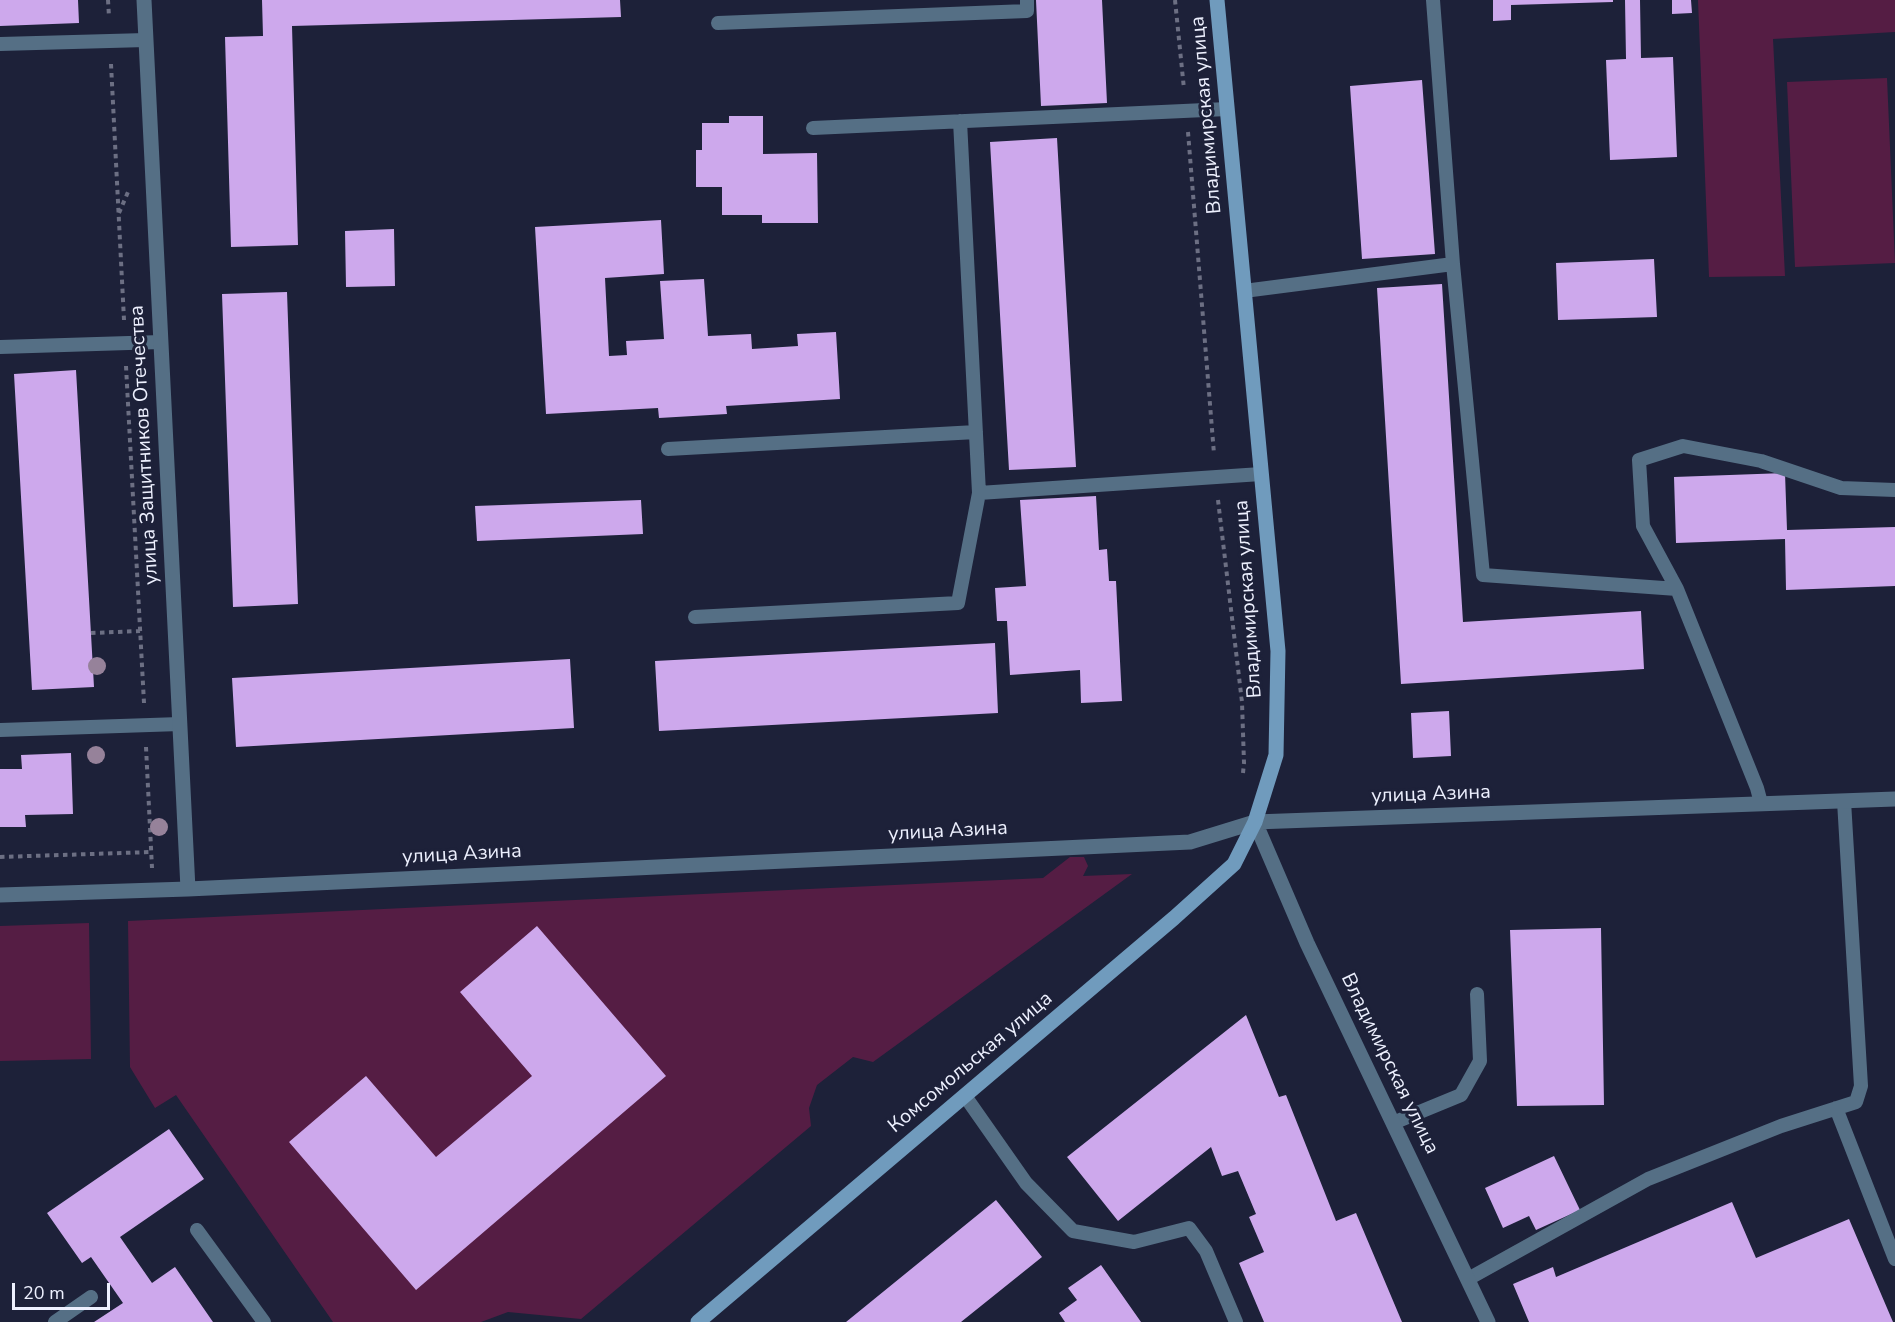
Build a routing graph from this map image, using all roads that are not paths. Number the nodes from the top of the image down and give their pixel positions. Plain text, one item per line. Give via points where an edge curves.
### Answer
1 (144, 0) edge
2 (1027, 0) edge
3 (1217, 0) edge
4 (1433, 0) edge
5 (718, 23) dead end
6 (146, 40) junction
7 (0, 44) edge
8 (1227, 109) junction
9 (960, 122) junction
10 (813, 128) dead end
11 (1454, 264) junction
12 (1244, 291) junction
13 (161, 342) junction
14 (0, 346) edge
15 (976, 432) junction
16 (668, 449) dead end
17 (1261, 474) junction
18 (1895, 490) edge
19 (979, 493) junction
20 (1677, 589) junction
21 (695, 617) dead end
22 (180, 724) junction
23 (0, 730) edge
24 (1895, 799) edge
25 (1845, 801) junction
26 (1761, 803) junction
27 (1255, 822) junction
28 (188, 889) junction
29 (0, 895) edge
30 (1477, 994) dead end
31 (964, 1096) junction
32 (1836, 1108) junction
33 (1393, 1123) junction
34 (198, 1230) dead end
35 (1895, 1259) edge
36 (1468, 1279) junction
37 (91, 1297) dead end
38 (55, 1322) edge
39 (264, 1322) edge
40 (698, 1322) edge
41 (1236, 1322) edge
42 (1488, 1322) edge

1 - 6 street, улица Защитников Отечества
2 - 5 lane via 1028,11
3 - 8 main road, Владимирская улица
4 - 11 lane
6 - 7 lane
6 - 13 street, улица Защитников Отечества
8 - 9 lane
8 - 12 main road, Владимирская улица
9 - 10 lane
9 - 15 lane
11 - 12 lane
11 - 20 lane via 1483,575
12 - 17 main road, Владимирская улица
13 - 14 lane
13 - 22 street, улица Защитников Отечества
15 - 16 lane
15 - 19 lane
17 - 19 lane
17 - 27 main road, Владимирская улица via 1278,651 1276,755
18 - 20 lane via 1841,488 1761,461 1683,446 1639,460 1643,526
19 - 21 lane via 958,603
20 - 26 lane
22 - 23 lane
22 - 28 street, улица Защитников Отечества
24 - 25 street, улица Азина
25 - 26 street, улица Азина
25 - 32 lane via 1861,1086 1856,1102
26 - 27 street, улица Азина
27 - 28 street, улица Азина via 1190,842
27 - 31 main road, Комсомольская улица via 1234,864
27 - 33 street, Владимирская улица via 1307,943
28 - 29 street, улица Азина
30 - 33 lane via 1480,1061 1461,1095
31 - 40 main road, Комсомольская улица
31 - 41 lane via 1026,1183 1073,1231 1134,1242 1189,1228 1206,1251
32 - 35 lane
32 - 36 lane via 1648,1179
33 - 36 street, Владимирская улица
34 - 39 lane
36 - 42 street, Владимирская улица
37 - 38 lane

